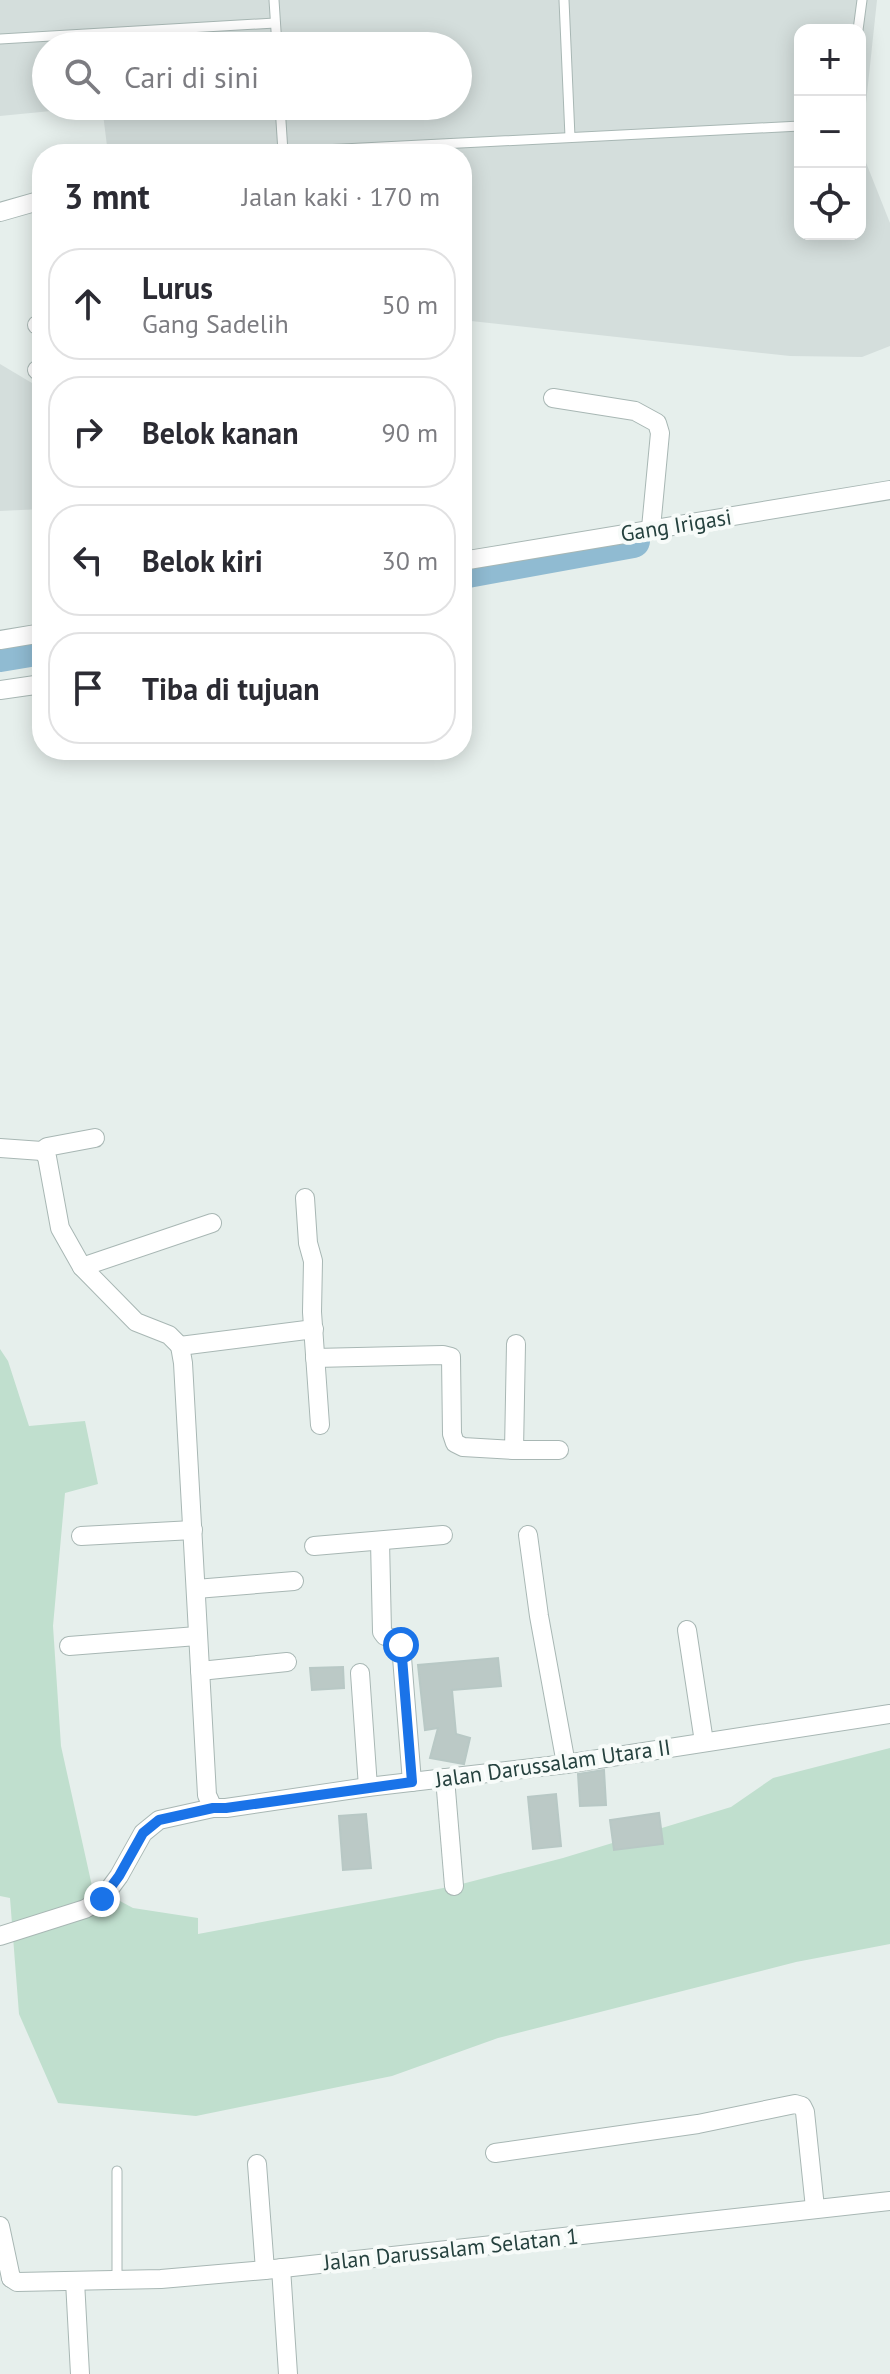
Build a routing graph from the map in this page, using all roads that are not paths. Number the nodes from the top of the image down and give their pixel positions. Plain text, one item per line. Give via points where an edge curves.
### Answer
1 (274, 0) edge
2 (564, 0) edge
3 (862, 0) edge
4 (275, 23) junction
5 (859, 24) edge
6 (120, 32) edge
7 (276, 32) edge
8 (32, 37) edge
9 (0, 39) edge
10 (281, 120) edge
11 (794, 126) edge
12 (570, 137) junction
13 (282, 144) edge
14 (436, 144) edge
15 (32, 203) edge
16 (0, 212) edge
17 (553, 398) dead end
18 (890, 490) edge
19 (651, 528) junction
20 (472, 559) edge
21 (32, 635) edge
22 (0, 640) edge
23 (32, 685) edge
24 (0, 690) edge
25 (95, 1138) dead end
26 (0, 1148) edge
27 (42, 1151) junction
28 (305, 1198) dead end
29 (212, 1223) dead end
30 (82, 1267) junction
31 (314, 1329) junction
32 (516, 1344) dead end
33 (180, 1346) junction
34 (315, 1358) junction
35 (320, 1425) dead end
36 (514, 1450) junction
37 (559, 1450) dead end
38 (193, 1530) junction
39 (443, 1535) dead end
40 (528, 1535) dead end
41 (81, 1536) dead end
42 (380, 1541) junction
43 (314, 1546) dead end
44 (294, 1581) dead end
45 (196, 1589) junction
46 (687, 1630) dead end
47 (197, 1636) junction
48 (69, 1646) dead end
49 (287, 1662) dead end
50 (200, 1671) junction
51 (360, 1673) dead end
52 (890, 1714) edge
53 (704, 1742) junction
54 (566, 1764) junction
55 (445, 1778) junction
56 (412, 1782) junction
57 (368, 1787) junction
58 (213, 1808) junction
59 (454, 1886) dead end
60 (0, 1936) edge
61 (495, 2153) dead end
62 (257, 2164) dead end
63 (117, 2171) dead end
64 (890, 2201) edge
65 (815, 2208) junction
66 (0, 2226) edge
67 (273, 2269) junction
68 (117, 2279) junction
69 (75, 2281) junction
70 (6, 2286) edge
71 (80, 2374) edge
72 (288, 2374) edge

1 - 4 lane
2 - 12 lane
3 - 5 lane
4 - 6 lane
4 - 7 lane
8 - 9 lane
10 - 13 lane
11 - 12 lane
12 - 14 lane
15 - 16 street
17 - 19 street via 635,411 657,423
18 - 19 street, Gang Irigasi
19 - 20 street, Gang Irigasi
21 - 22 street
23 - 24 street
25 - 27 street
26 - 27 street
27 - 30 street via 60,1228
28 - 31 street
29 - 30 street
30 - 33 street via 136,1322 169,1335
31 - 33 street
31 - 34 street
32 - 36 street
33 - 38 street
34 - 35 street
34 - 36 street via 451,1357 455,1443
36 - 37 street
38 - 41 street
38 - 45 street
39 - 42 street
40 - 54 street
42 - 43 street
42 - 56 street via 382,1632 401,1645
44 - 45 street
45 - 47 street
46 - 53 street
47 - 48 street
47 - 50 street
49 - 50 street
50 - 58 street via 207,1795
51 - 57 street
52 - 53 street, Jalan Darussalam Utara II
53 - 54 street, Jalan Darussalam Utara II
54 - 55 street, Jalan Darussalam Utara II
55 - 56 street, Jalan Darussalam Utara II
55 - 59 street
56 - 57 street, Jalan Darussalam Utara II
57 - 58 street, Jalan Darussalam Utara II
58 - 60 street, Jalan Darussalam Utara II via 159,1820 143,1833 102,1899
61 - 65 street via 698,2124 795,2104 805,2112
62 - 67 street
63 - 68 lane
64 - 65 street, Jalan Darussalam Selatan 1
65 - 67 street, Jalan Darussalam Selatan 1
66 - 70 street
67 - 68 street, Jalan Darussalam Selatan 1
67 - 72 street
68 - 69 street, Jalan Darussalam Selatan 1
69 - 70 street, Jalan Darussalam Selatan 1
69 - 71 street

